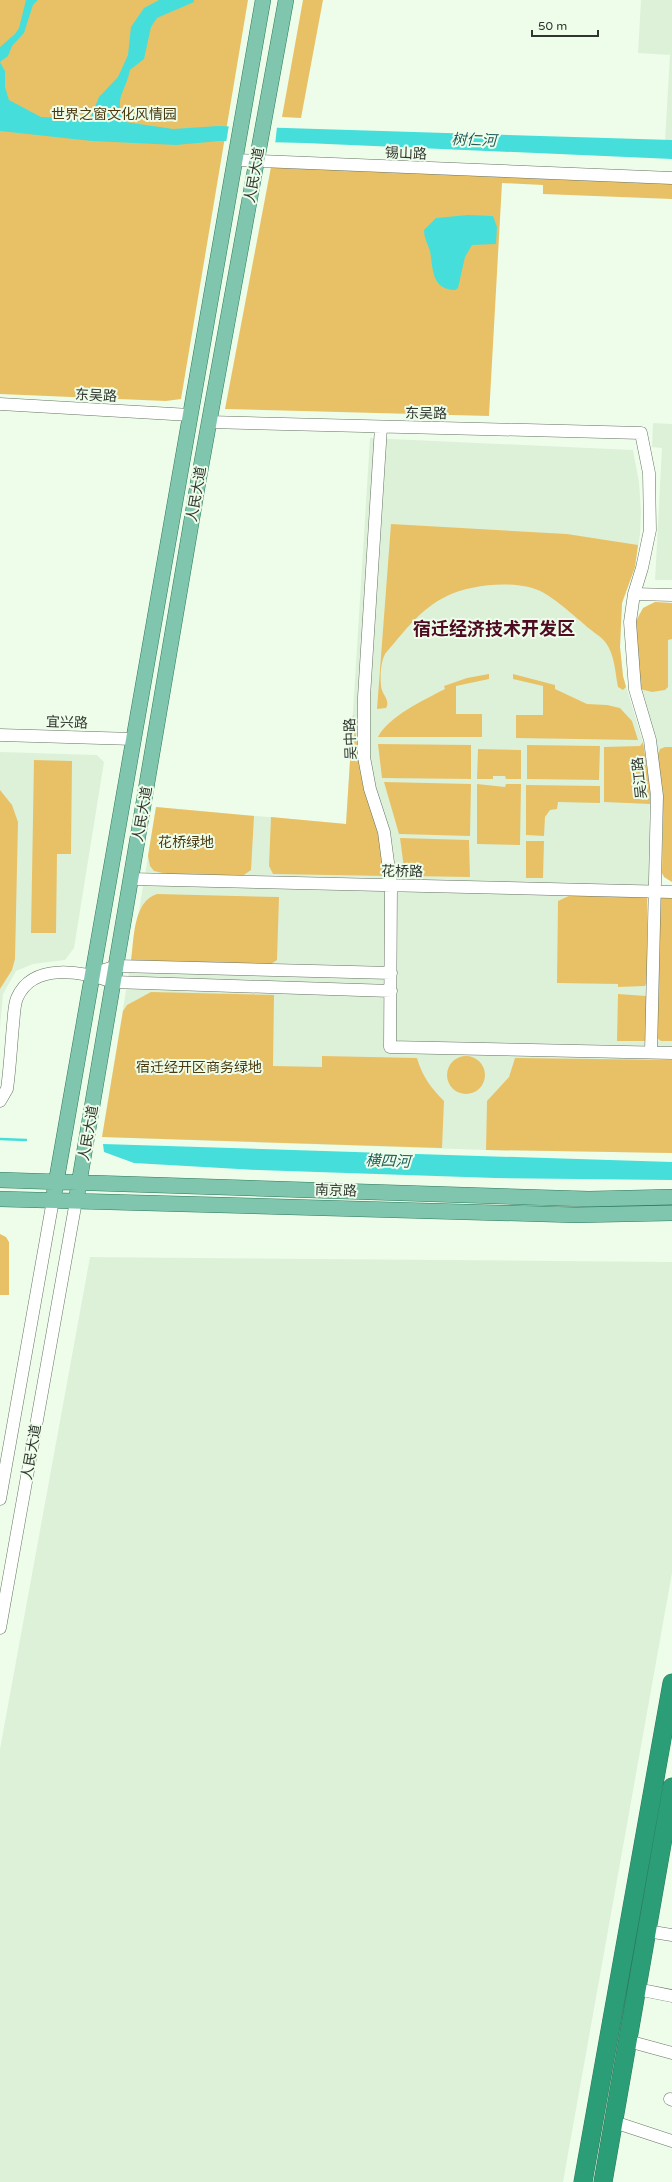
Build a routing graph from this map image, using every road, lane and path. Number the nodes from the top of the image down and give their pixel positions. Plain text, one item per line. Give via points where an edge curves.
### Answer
1 (263, 0) edge
2 (286, 0) edge
3 (253, 60) junction
4 (274, 63) junction
5 (257, 159) junction
6 (235, 160) junction
7 (672, 173) edge
8 (672, 178) edge
9 (0, 404) edge
10 (0, 412) edge
11 (190, 418) junction
12 (209, 422) junction
13 (381, 427) junction
14 (641, 433) joint
15 (634, 594) junction
16 (672, 595) edge
17 (0, 735) edge
18 (134, 739) junction
19 (131, 880) junction
20 (391, 886) junction
21 (654, 892) junction
22 (672, 892) edge
23 (116, 966) junction
24 (391, 973) junction
25 (92, 974) junction
26 (113, 982) junction
27 (391, 991) junction
28 (651, 1052) junction
29 (672, 1053) edge
30 (0, 1101) edge
31 (0, 1180) edge
32 (57, 1181) junction
33 (80, 1182) junction
34 (672, 1197) edge
35 (0, 1199) edge
36 (53, 1200) junction
37 (76, 1201) junction
38 (672, 1213) edge
39 (0, 1499) edge
40 (0, 1628) edge
41 (672, 1683) edge
42 (672, 1788) edge
43 (670, 1809) edge
44 (647, 1931) junction
45 (672, 1935) edge
46 (638, 1989) junction
47 (672, 1996) edge
48 (628, 2041) junction
49 (672, 2053) edge
50 (614, 2122) junction
51 (672, 2141) edge
52 (583, 2182) edge
53 (603, 2182) edge

1 - 3 main road, 人民大道
2 - 4 main road, 人民大道
3 - 4 main road
3 - 6 main road, 人民大道
4 - 5 main road, 人民大道
5 - 6 street, 锡山路
5 - 7 street, 锡山路
5 - 8 street, 锡山路
5 - 12 main road, 人民大道
6 - 11 main road, 人民大道
9 - 11 street, 东吴路
10 - 11 street, 东吴路
11 - 18 main road, 人民大道
12 - 13 street, 东吴路
12 - 19 main road, 人民大道
13 - 14 street, 东吴路
13 - 20 street, 吴中路 via 364,697 364,757 370,789 384,832
14 - 15 street, 吴江路 via 649,473 650,530
15 - 16 street
15 - 21 street, 吴江路 via 630,622 635,688 650,740 657,796
17 - 18 street, 宜兴路
18 - 25 main road, 人民大道
19 - 20 street, 花桥路
19 - 23 main road, 人民大道
20 - 21 street, 花桥路
20 - 24 street, 吴中路
21 - 22 street, 花桥路
21 - 28 street, 吴江路
23 - 24 street
23 - 25 street
23 - 26 main road, 人民大道
24 - 27 street, 吴中路
25 - 26 street
25 - 30 street via 40,975 22,989 16,998 7,1089
25 - 32 main road, 人民大道
26 - 27 street
26 - 33 main road, 人民大道
27 - 28 street, 吴中路 via 390,1047
28 - 29 street
31 - 32 main road, 南京路
32 - 33 main road, 南京路
32 - 36 main road, 人民大道
33 - 34 main road, 南京路 via 589,1199
33 - 37 main road, 人民大道
35 - 36 main road, 南京路
36 - 37 main road, 南京路
36 - 39 street, 人民大道
37 - 38 main road, 南京路 via 576,1215
37 - 40 street, 人民大道
41 - 52 highway
42 - 43 highway
43 - 44 highway
44 - 45 street
44 - 46 highway
46 - 47 street
46 - 48 highway
48 - 49 street
48 - 50 highway
50 - 51 street
50 - 53 highway

